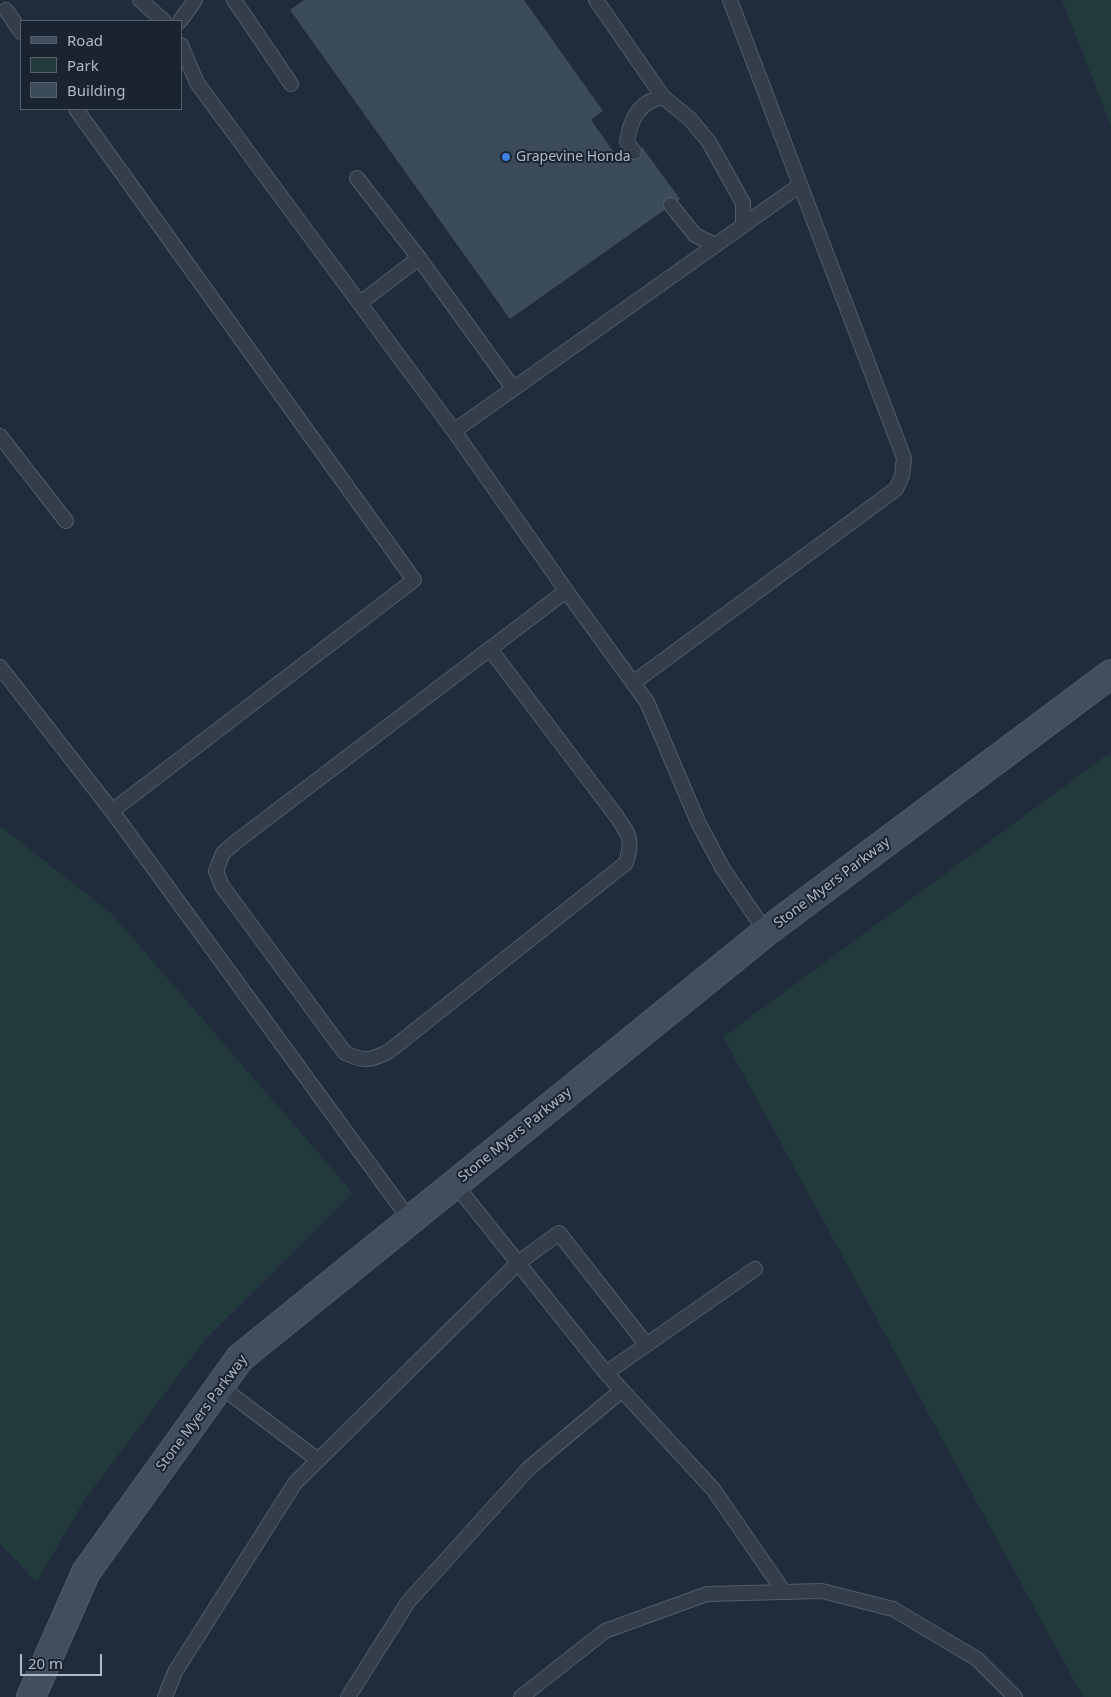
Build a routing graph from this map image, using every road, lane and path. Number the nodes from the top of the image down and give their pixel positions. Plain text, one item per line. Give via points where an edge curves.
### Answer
1 (140, 0) edge
2 (195, 0) edge
3 (234, 0) edge
4 (596, 0) edge
5 (730, 0) edge
6 (2, 10) edge
7 (163, 20) edge
8 (181, 20) edge
9 (20, 31) edge
10 (182, 48) edge
11 (292, 84) dead end
12 (663, 97) junction
13 (77, 110) edge
14 (634, 152) dead end
15 (357, 178) dead end
16 (800, 185) junction
17 (671, 205) dead end
18 (743, 226) junction
19 (715, 245) junction
20 (419, 258) junction
21 (360, 303) junction
22 (513, 388) junction
23 (454, 431) junction
24 (0, 436) edge
25 (66, 520) dead end
26 (566, 591) junction
27 (490, 649) junction
28 (0, 667) edge
29 (1111, 674) edge
30 (633, 683) junction
31 (112, 811) junction
32 (766, 932) junction
33 (455, 1184) junction
34 (410, 1220) junction
35 (518, 1263) junction
36 (755, 1268) dead end
37 (646, 1344) junction
38 (606, 1373) junction
39 (220, 1386) junction
40 (621, 1391) junction
41 (318, 1460) junction
42 (784, 1592) junction
43 (31, 1697) edge
44 (166, 1697) edge
45 (348, 1697) edge
46 (521, 1697) edge
47 (1015, 1697) edge

1 - 7 lane
2 - 8 lane
3 - 11 lane
4 - 12 lane
5 - 16 lane
6 - 9 lane
10 - 21 lane via 197,83
12 - 14 lane via 651,99 636,112 626,142
12 - 18 lane via 690,119 709,142 743,203
13 - 31 lane via 414,580
15 - 20 lane
16 - 18 lane
16 - 30 lane via 904,458 902,476 896,489
17 - 19 lane via 695,235
18 - 19 lane
19 - 22 lane
20 - 21 lane
20 - 22 lane
21 - 23 lane
22 - 23 lane
23 - 26 lane
24 - 25 lane
26 - 27 lane
26 - 30 lane
27 - 27 lane via 237,840 223,853 216,871 222,886 345,1052 354,1057 369,1060 388,1052 626,863 632,845 628,832
28 - 31 lane
29 - 32 street, Stone Myers Parkway
30 - 32 lane via 647,702 702,830 723,869
31 - 34 lane
32 - 33 street, Stone Myers Parkway
33 - 34 street, Stone Myers Parkway
33 - 35 lane
34 - 39 street, Stone Myers Parkway via 240,1358
35 - 37 lane via 559,1233
35 - 38 lane
35 - 41 lane
36 - 37 lane
37 - 38 lane
38 - 40 lane
39 - 41 lane
39 - 43 street, Stone Myers Parkway via 86,1572
40 - 42 lane via 713,1488
40 - 45 lane via 529,1468 408,1602
41 - 44 lane via 295,1483 176,1672
42 - 46 lane via 707,1594 605,1631
42 - 47 lane via 822,1591 893,1609 977,1659

